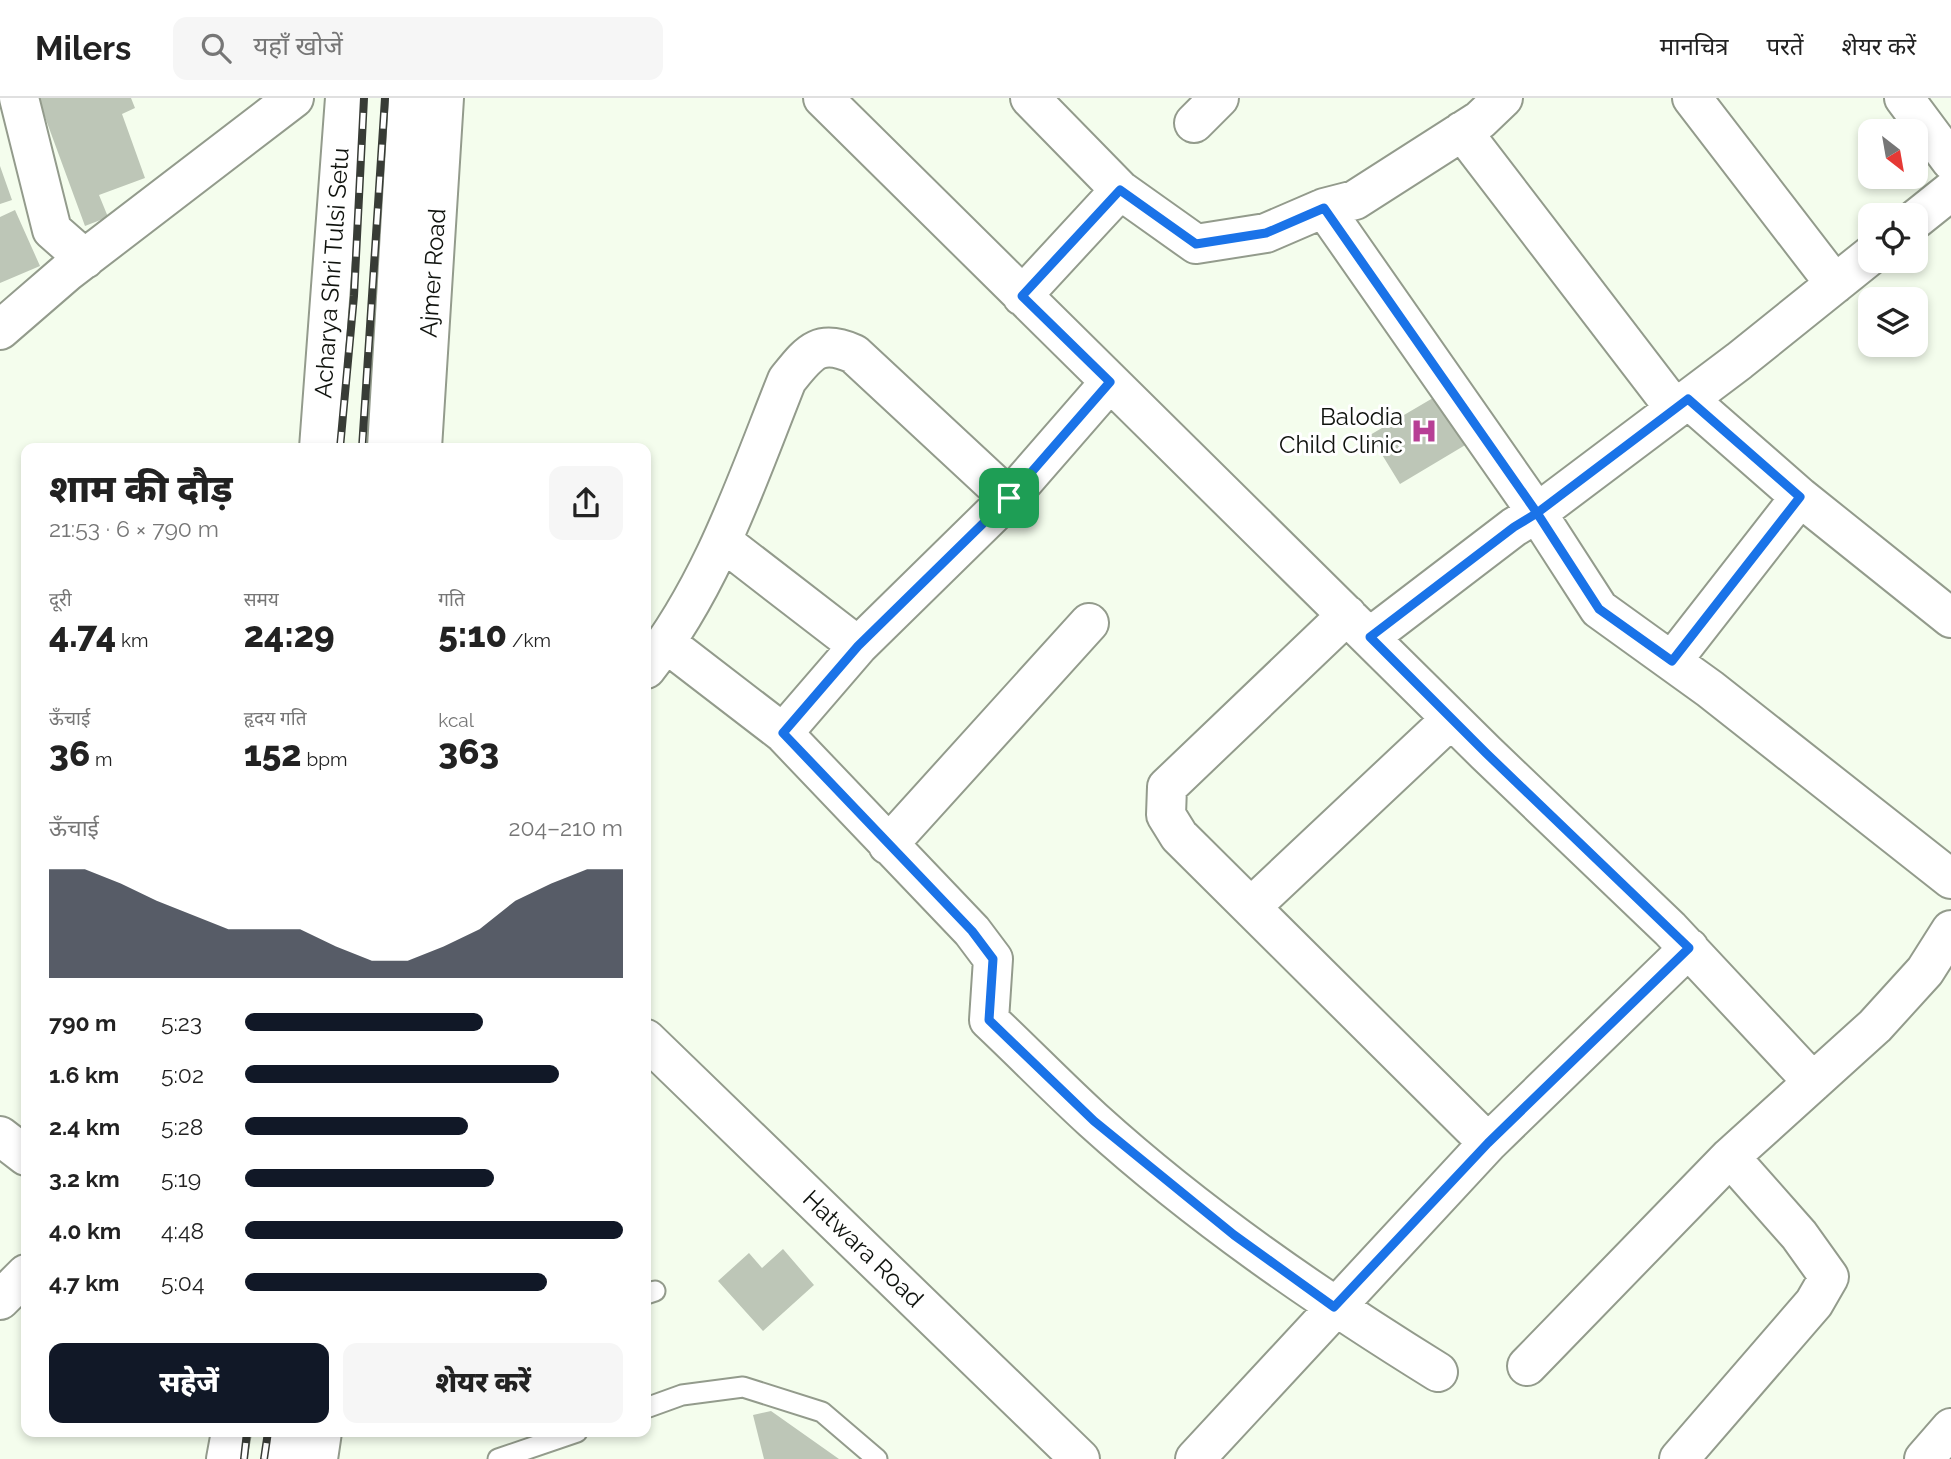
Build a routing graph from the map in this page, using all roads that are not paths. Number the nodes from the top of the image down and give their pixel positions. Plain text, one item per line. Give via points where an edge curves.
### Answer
1 (19, 98) edge
2 (294, 98) edge
3 (326, 98) edge
4 (345, 98) edge
5 (408, 98) edge
6 (444, 98) edge
7 (824, 98) edge
8 (1030, 98) edge
9 (1503, 98) edge
10 (1692, 98) edge
11 (1904, 98) edge
12 (1462, 131) junction
13 (1951, 161) edge
14 (1120, 190) junction
15 (1951, 191) edge
16 (1324, 208) junction
17 (1928, 209) edge
18 (85, 259) junction
19 (1858, 265) edge
20 (1835, 284) junction
21 (1022, 296) junction
22 (0, 330) edge
23 (1110, 382) junction
24 (1682, 404) junction
25 (301, 443) edge
26 (319, 443) edge
27 (387, 443) edge
28 (422, 443) edge
29 (1800, 497) junction
30 (1009, 498) junction
31 (1537, 513) junction
32 (722, 541) junction
33 (1951, 618) edge
34 (1089, 623) dead end
35 (1359, 626) junction
36 (858, 646) junction
37 (656, 656) edge
38 (1672, 661) junction
39 (1451, 719) junction
40 (783, 733) junction
41 (888, 845) junction
42 (1951, 879) edge
43 (1251, 908) junction
44 (1951, 930) edge
45 (1689, 948) junction
46 (651, 1044) edge
47 (1813, 1082) junction
48 (0, 1136) edge
49 (1488, 1143) junction
50 (21, 1152) edge
51 (1730, 1157) junction
52 (21, 1279) edge
53 (0, 1300) edge
54 (1334, 1307) junction
55 (1527, 1366) dead end
56 (1438, 1372) dead end
57 (651, 1406) edge
58 (1951, 1428) edge
59 (213, 1437) edge
60 (230, 1437) edge
61 (285, 1437) edge
62 (321, 1437) edge
63 (562, 1437) edge
64 (210, 1459) edge
65 (226, 1459) edge
66 (282, 1459) edge
67 (318, 1459) edge
68 (498, 1459) edge
69 (877, 1459) edge
70 (1080, 1459) edge
71 (1195, 1459) edge
72 (1679, 1459) edge
73 (1924, 1459) edge

1 - 18 main road via 52,230
2 - 18 main road
3 - 25 main road
4 - 26 main road, Acharya Shri Tulsi Setu
5 - 27 main road
6 - 28 main road, Ajmer Road
7 - 21 main road
8 - 14 main road
9 - 12 main road
10 - 20 main road
11 - 13 main road
12 - 16 main road via 1355,200
12 - 24 main road
14 - 16 main road via 1196,244 1266,233
14 - 21 main road
15 - 17 main road
16 - 31 main road
18 - 22 main road
19 - 20 main road
20 - 24 main road
21 - 23 main road
23 - 30 main road
23 - 35 main road
24 - 29 main road
24 - 31 main road
29 - 33 main road
29 - 38 main road
30 - 32 main road via 854,354 830,345 802,362 786,380
30 - 36 main road
31 - 35 main road
31 - 38 main road via 1599,609
32 - 36 main road
32 - 37 main road via 674,632
34 - 41 main road
35 - 39 main road
35 - 43 main road via 1167,787 1166,815 1179,836
36 - 40 main road
37 - 40 main road
38 - 42 main road
39 - 43 main road
39 - 45 main road
40 - 41 main road
41 - 54 main road via 972,931 993,959 989,1020 1094,1121 1234,1235
43 - 49 main road
44 - 47 main road via 1924,971 1875,1026
45 - 47 main road
45 - 49 main road
46 - 70 main road, Hatwara Road
47 - 51 main road
48 - 50 main road
49 - 54 main road
51 - 55 main road
51 - 72 main road via 1799,1234 1829,1277 1814,1303
52 - 53 main road
54 - 56 main road
54 - 71 main road
57 - 69 lane via 682,1395 743,1387 822,1412
58 - 73 main road
59 - 64 main road
60 - 65 main road
61 - 66 main road
62 - 67 main road
63 - 68 lane

